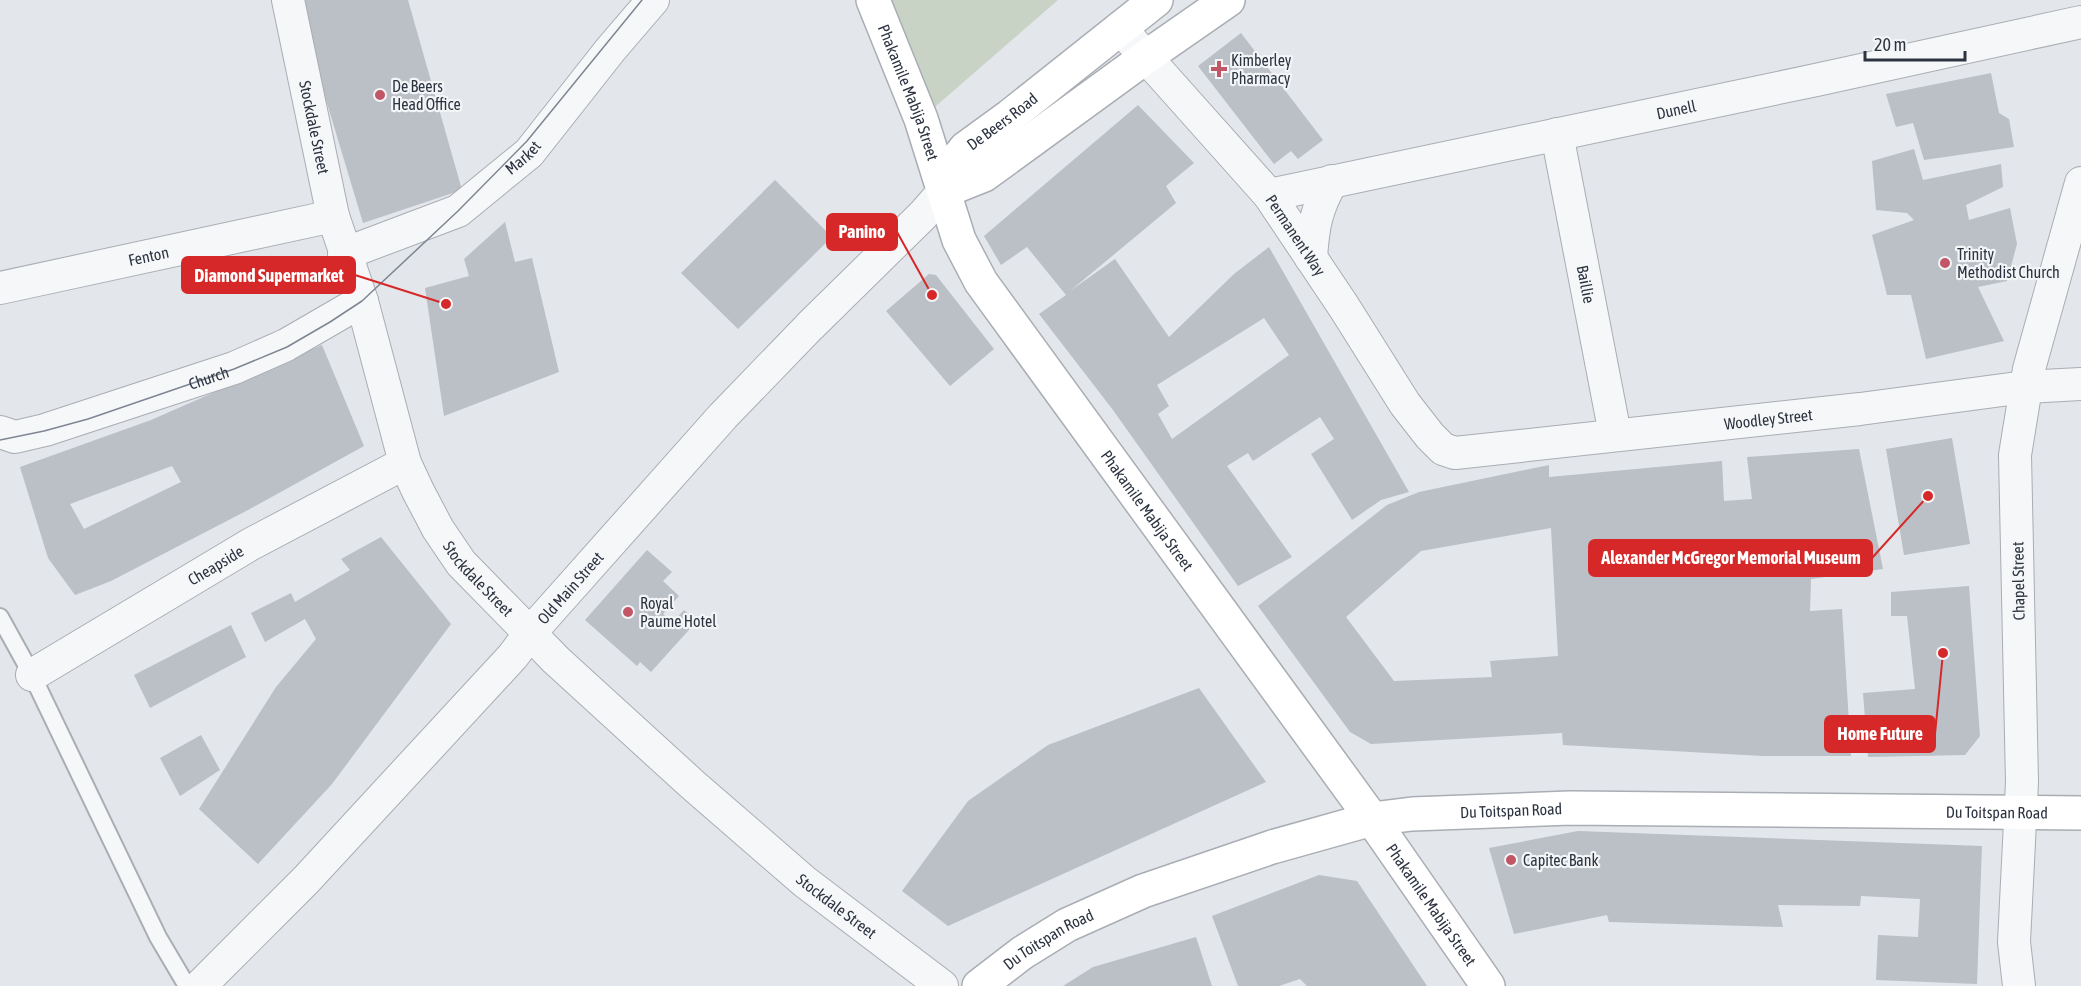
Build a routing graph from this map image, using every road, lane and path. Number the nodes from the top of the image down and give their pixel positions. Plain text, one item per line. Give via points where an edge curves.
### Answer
1 (288, 0) edge
2 (653, 0) edge
3 (873, 0) edge
4 (1156, 0) edge
5 (1228, 0) edge
6 (2081, 22) edge
7 (1120, 28) junction
8 (1146, 57) junction
9 (1557, 134) junction
10 (1332, 181) junction
11 (2081, 183) edge
12 (944, 191) junction
13 (1269, 195) junction
14 (333, 216) junction
15 (344, 254) junction
16 (1311, 258) junction
17 (0, 288) edge
18 (362, 301) junction
19 (2081, 384) edge
20 (2025, 387) junction
21 (0, 432) edge
22 (1615, 434) junction
23 (1455, 453) joint
24 (405, 463) junction
25 (0, 617) edge
26 (530, 633) junction
27 (32, 675) junction
28 (2022, 813) junction
29 (2081, 813) edge
30 (1372, 819) junction
31 (187, 986) edge
32 (200, 986) edge
33 (942, 986) edge
34 (979, 986) edge
35 (1488, 986) edge
36 (2019, 986) edge

1 - 14 street, Stockdale Street
2 - 15 street, Market via 529,153 458,211
3 - 12 street, Phakamile Mabija Street via 921,119
4 - 7 street, De Beers Road
5 - 8 street, De Beers Road
6 - 9 street, Dunell
7 - 8 street, Permanent Way
7 - 12 street, De Beers Road via 966,148 952,165
8 - 12 street, De Beers Road via 984,175
8 - 13 street, Permanent Way
9 - 10 street, Dunell
9 - 22 street, Baillie
10 - 13 street, Dunell
10 - 16 street via 1318,208
11 - 20 street, Chapel Street
12 - 26 street, Old Main Street via 723,416
12 - 30 street, Phakamile Mabija Street via 959,240 981,282
13 - 16 street, Permanent Way
14 - 15 street, Stockdale Street
14 - 17 street, Fenton
15 - 18 street, Stockdale Street
16 - 23 street, Permanent Way via 1405,404 1443,449
18 - 21 street, Church via 286,345 234,368 45,430 15,437
18 - 24 street, Stockdale Street
19 - 20 street, Woodley Street
20 - 22 street, Woodley Street via 1860,409
20 - 28 street, Chapel Street via 2014,455
22 - 23 street, Woodley Street
24 - 26 street, Stockdale Street via 438,529 461,563
24 - 27 street, Cheapside via 251,544
25 - 27 lane
26 - 32 street, Old Main Street via 379,802
26 - 33 street, Stockdale Street via 796,875
27 - 31 lane via 158,936
28 - 29 street, Du Toitspan Road
28 - 30 street, Du Toitspan Road via 1570,808
28 - 36 street, Chapel Street via 2014,942
30 - 34 street, Du Toitspan Road via 1272,847 1143,891 1067,925 1022,952
30 - 35 street, Phakamile Mabija Street

